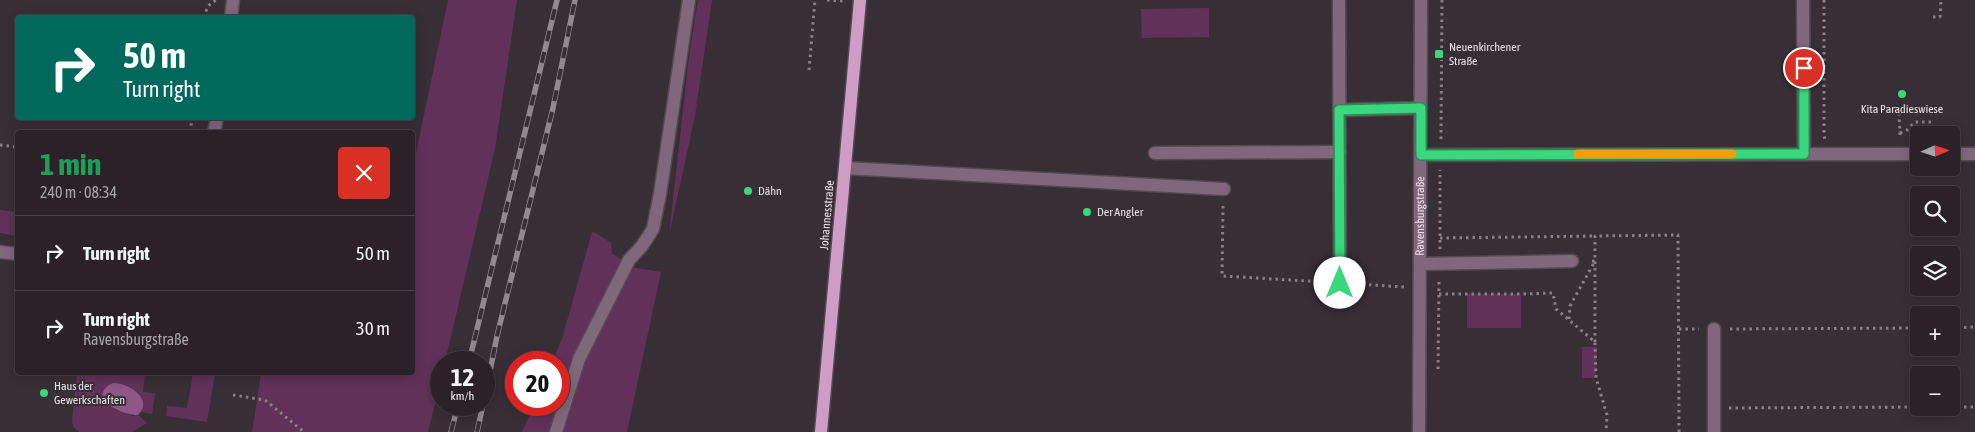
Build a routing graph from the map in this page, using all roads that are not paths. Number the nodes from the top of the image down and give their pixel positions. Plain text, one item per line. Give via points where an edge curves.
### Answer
1 (234, 0) edge
2 (689, 0) edge
3 (860, 0) edge
4 (1339, 0) edge
5 (1421, 0) edge
6 (1803, 0) edge
7 (232, 15) edge
8 (1421, 108) junction
9 (1339, 110) junction
10 (1340, 152) junction
11 (1155, 153) dead end
12 (1804, 154) junction
13 (1910, 154) edge
14 (1960, 154) edge
15 (1975, 154) edge
16 (1421, 155) junction
17 (845, 168) junction
18 (1224, 189) road end
19 (0, 252) edge
20 (15, 254) edge
21 (1572, 261) road end
22 (1420, 264) junction
23 (1340, 283) road end
24 (1714, 329) road end
25 (556, 432) edge
26 (821, 432) edge
27 (1419, 432) edge
28 (1714, 432) edge

1 - 7 street
2 - 25 street via 653,229 629,260 580,359
3 - 17 main road, Johannesstraße
4 - 9 street
5 - 8 street, Ravensburgstraße
6 - 12 street
8 - 9 street
8 - 16 street, Ravensburgstraße
9 - 10 street
10 - 11 street
10 - 23 street
12 - 13 street
12 - 16 street
14 - 15 street
16 - 22 street, Ravensburgstraße
17 - 18 street
17 - 26 main road, Johannesstraße
19 - 20 street
21 - 22 street
22 - 27 street, Ravensburgstraße
24 - 28 street

